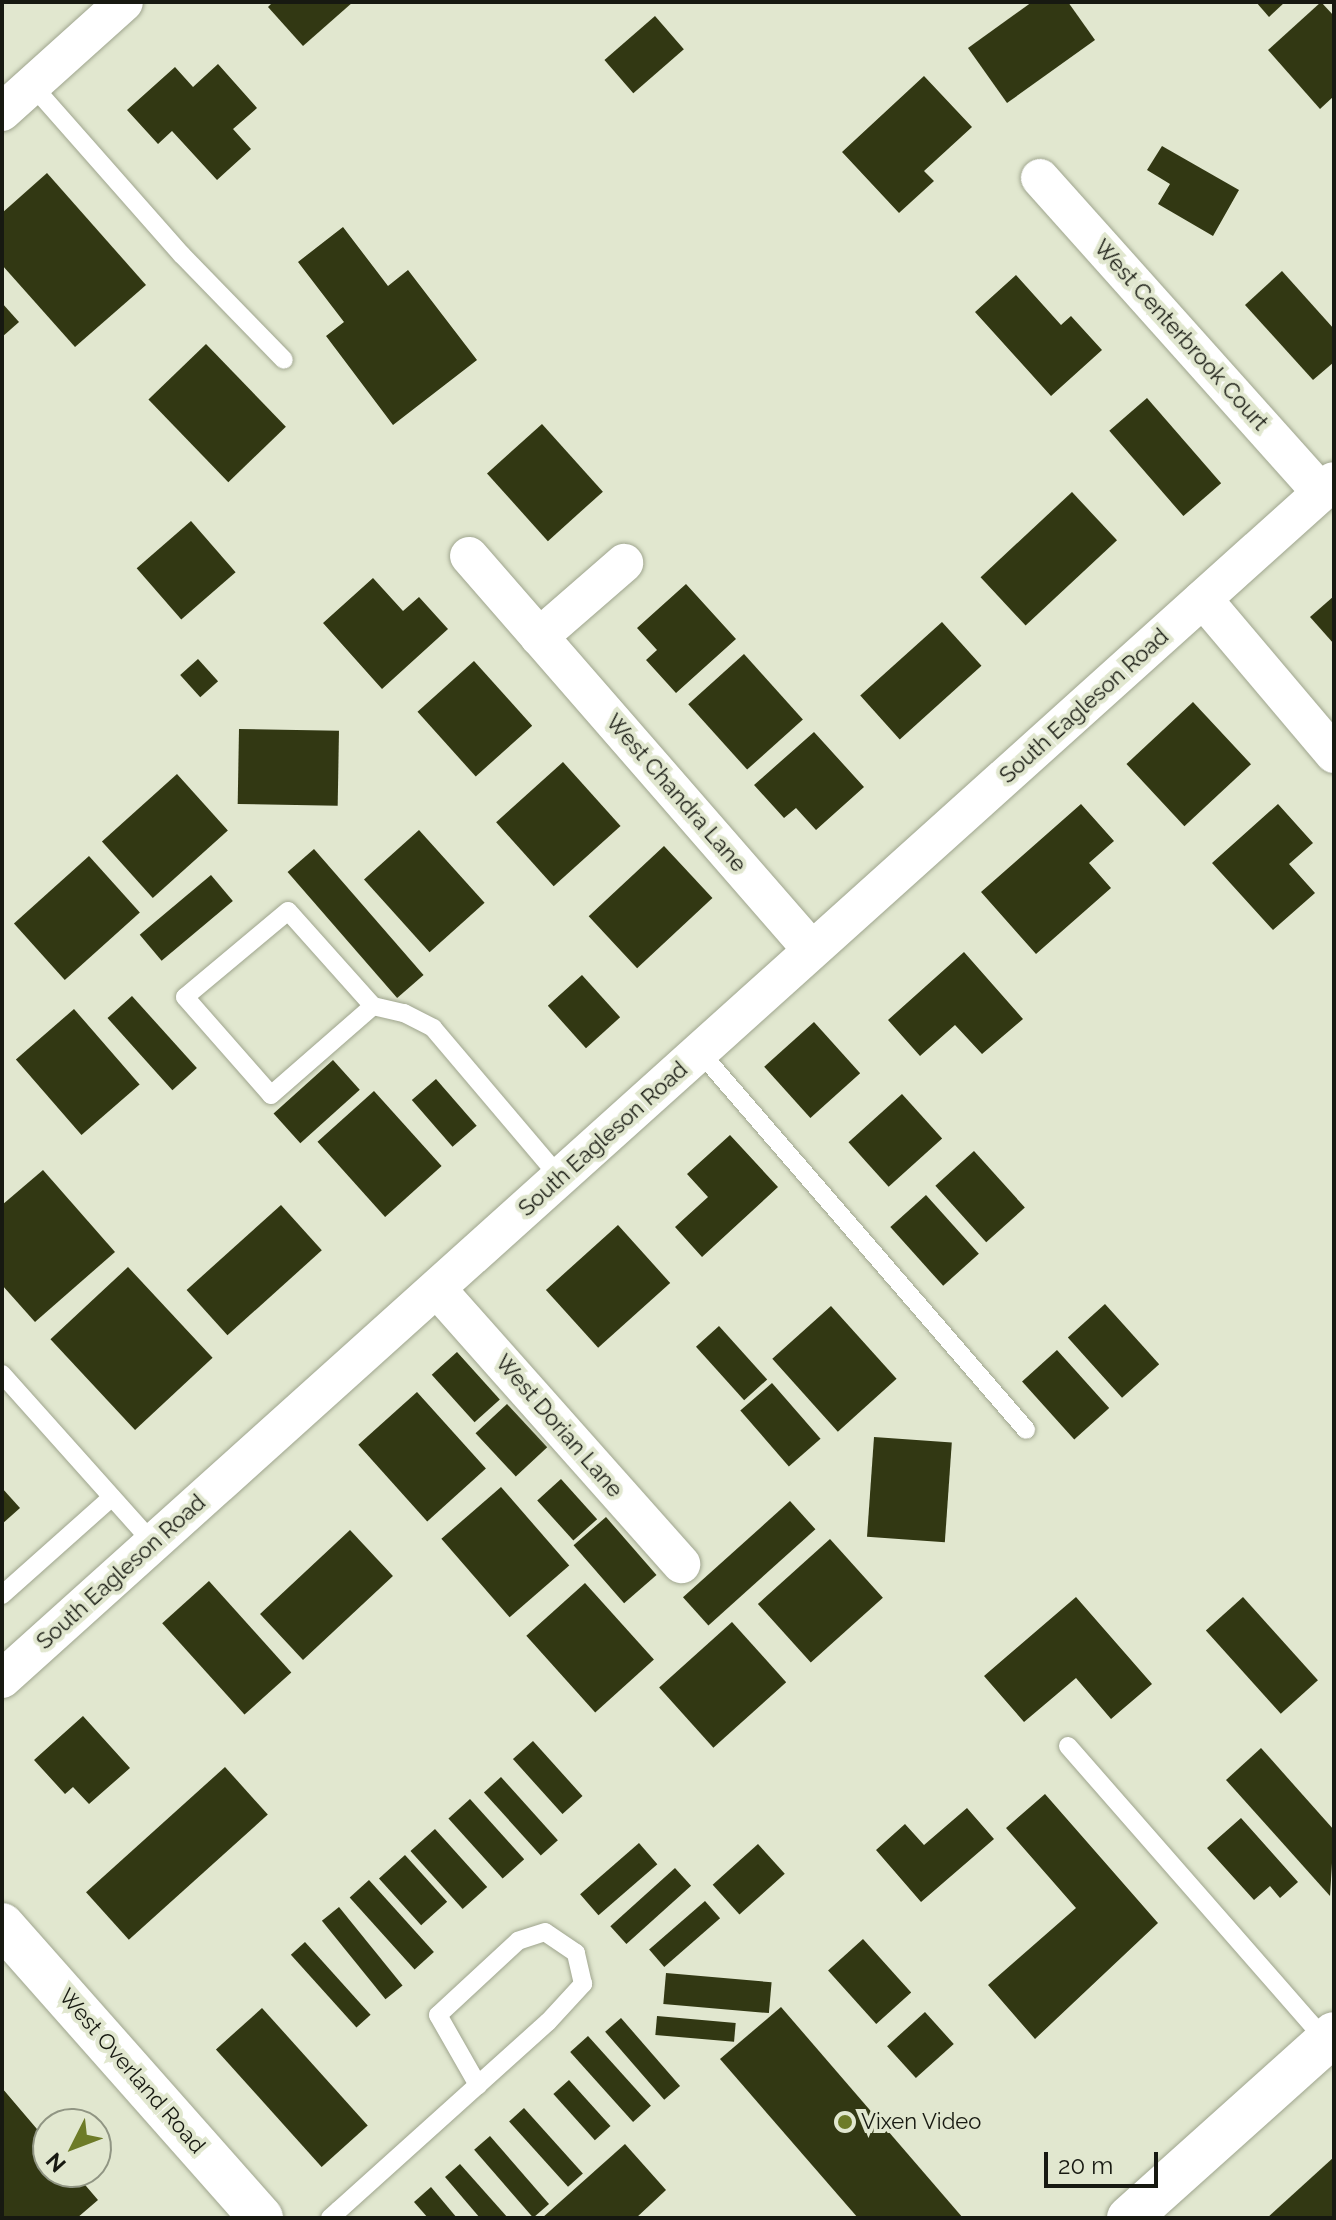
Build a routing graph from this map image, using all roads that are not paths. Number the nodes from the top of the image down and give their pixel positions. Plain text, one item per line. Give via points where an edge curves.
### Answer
1 (124, 2) edge
2 (32, 85) junction
3 (2, 112) edge
4 (1040, 178) dead end
5 (284, 360) dead end
6 (1328, 487) edge
7 (469, 556) dead end
8 (624, 563) dead end
9 (1203, 599) junction
10 (539, 637) junction
11 (1334, 754) edge
12 (812, 950) junction
13 (373, 1006) junction
14 (700, 1052) junction
15 (560, 1178) junction
16 (437, 1289) junction
17 (2, 1374) edge
18 (1026, 1430) dead end
19 (112, 1497) junction
20 (153, 1543) junction
21 (681, 1564) dead end
22 (2, 1595) edge
23 (2, 1679) edge
24 (1068, 1746) dead end
25 (2, 1925) edge
26 (1330, 2038) edge
27 (478, 2085) junction
28 (261, 2218) edge
29 (330, 2218) edge
30 (1129, 2218) edge

1 - 2 street
2 - 3 street
2 - 5 lane via 182,255
4 - 6 street, West Centerbrook Court
6 - 9 street, South Eagleson Road
7 - 10 street, West Chandra Lane
8 - 10 street
9 - 11 street
9 - 12 street, South Eagleson Road
10 - 12 street, West Chandra Lane
12 - 14 street, South Eagleson Road
13 - 13 lane via 271,1095 185,997 288,911
13 - 15 lane via 404,1013 433,1028
14 - 15 street, South Eagleson Road
14 - 18 lane
15 - 16 street, South Eagleson Road
16 - 20 street, South Eagleson Road
16 - 21 street, West Dorian Lane
17 - 19 lane
19 - 20 lane
19 - 22 lane
20 - 23 street, South Eagleson Road
24 - 26 lane
25 - 28 main road, West Overland Road
26 - 30 main road
27 - 27 lane via 583,1984 576,1953 545,1932 518,1941 438,2015
27 - 29 lane

